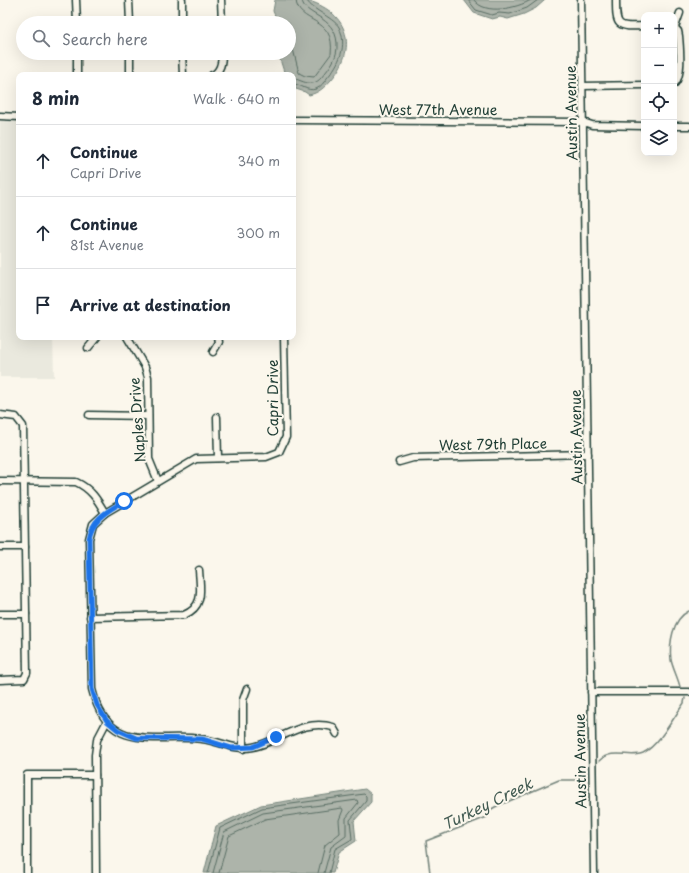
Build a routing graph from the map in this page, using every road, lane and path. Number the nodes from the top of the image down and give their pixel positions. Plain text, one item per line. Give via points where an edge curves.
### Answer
1 (76, 0) edge
2 (129, 0) edge
3 (182, 0) edge
4 (221, 0) edge
5 (581, 0) edge
6 (616, 0) edge
7 (680, 13) dead end
8 (77, 16) edge
9 (130, 16) edge
10 (182, 16) edge
11 (222, 16) edge
12 (677, 20) edge
13 (641, 26) edge
14 (677, 32) edge
15 (77, 60) edge
16 (130, 60) edge
17 (182, 60) edge
18 (222, 60) edge
19 (77, 72) edge
20 (130, 72) edge
21 (183, 72) edge
22 (216, 72) edge
23 (677, 82) edge
24 (641, 85) edge
25 (582, 86) junction
26 (0, 116) edge
27 (16, 117) edge
28 (296, 120) edge
29 (583, 122) junction
30 (641, 126) edge
31 (677, 126) edge
32 (689, 126) edge
33 (95, 340) edge
34 (129, 340) edge
35 (218, 340) edge
36 (284, 340) edge
37 (88, 348) dead end
38 (213, 352) dead end
39 (0, 415) edge
40 (89, 415) dead end
41 (148, 416) junction
42 (217, 417) dead end
43 (588, 454) junction
44 (218, 458) junction
45 (399, 462) dead end
46 (0, 481) edge
47 (24, 481) junction
48 (158, 481) junction
49 (105, 513) junction
50 (0, 547) edge
51 (25, 548) junction
52 (199, 570) dead end
53 (0, 614) edge
54 (26, 614) junction
55 (90, 617) junction
56 (0, 680) edge
57 (247, 689) dead end
58 (591, 692) junction
59 (689, 692) edge
60 (107, 721) junction
61 (337, 734) dead end
62 (243, 749) junction
63 (95, 775) junction
64 (27, 873) edge
65 (96, 873) edge
66 (594, 873) edge

1 - 8 street
2 - 9 street
3 - 10 street
4 - 11 street
5 - 25 street, Austin Avenue
6 - 13 street via 616,20 626,27
7 - 12 street
14 - 23 street via 680,74
15 - 19 street
16 - 20 street
17 - 21 street
18 - 22 street
24 - 25 street
25 - 29 street, Austin Avenue
26 - 27 street
28 - 29 street, West 77th Avenue
29 - 30 street, West 77th Avenue via 592,125
29 - 43 street, Austin Avenue
31 - 32 street
33 - 37 street
34 - 41 street, Naples Drive via 147,373
35 - 38 street
36 - 44 street, Capri Drive via 286,438 282,448 271,456
39 - 47 street via 11,415 20,420 23,426
40 - 41 street
41 - 48 street, Naples Drive via 149,459
42 - 44 street
43 - 45 street, West 79th Place via 413,458
43 - 58 street, Austin Avenue
44 - 48 street, Capri Drive via 196,459
46 - 47 street
47 - 49 street via 76,482 92,493
47 - 51 street
48 - 49 street, Capri Drive
49 - 55 street, Capri Drive via 93,524 89,539
50 - 51 street
51 - 54 street
52 - 55 street via 199,602 196,609 190,612 177,616
53 - 54 street
54 - 56 street via 27,673 24,679
55 - 60 street, Capri Drive via 92,689 97,705
57 - 62 street via 243,700
58 - 59 street
58 - 66 street, Austin Avenue
60 - 62 street via 118,730 136,738 202,739
60 - 63 street via 97,740
61 - 62 street via 333,728 312,725 294,729 264,744
63 - 64 street via 27,775
63 - 65 street

